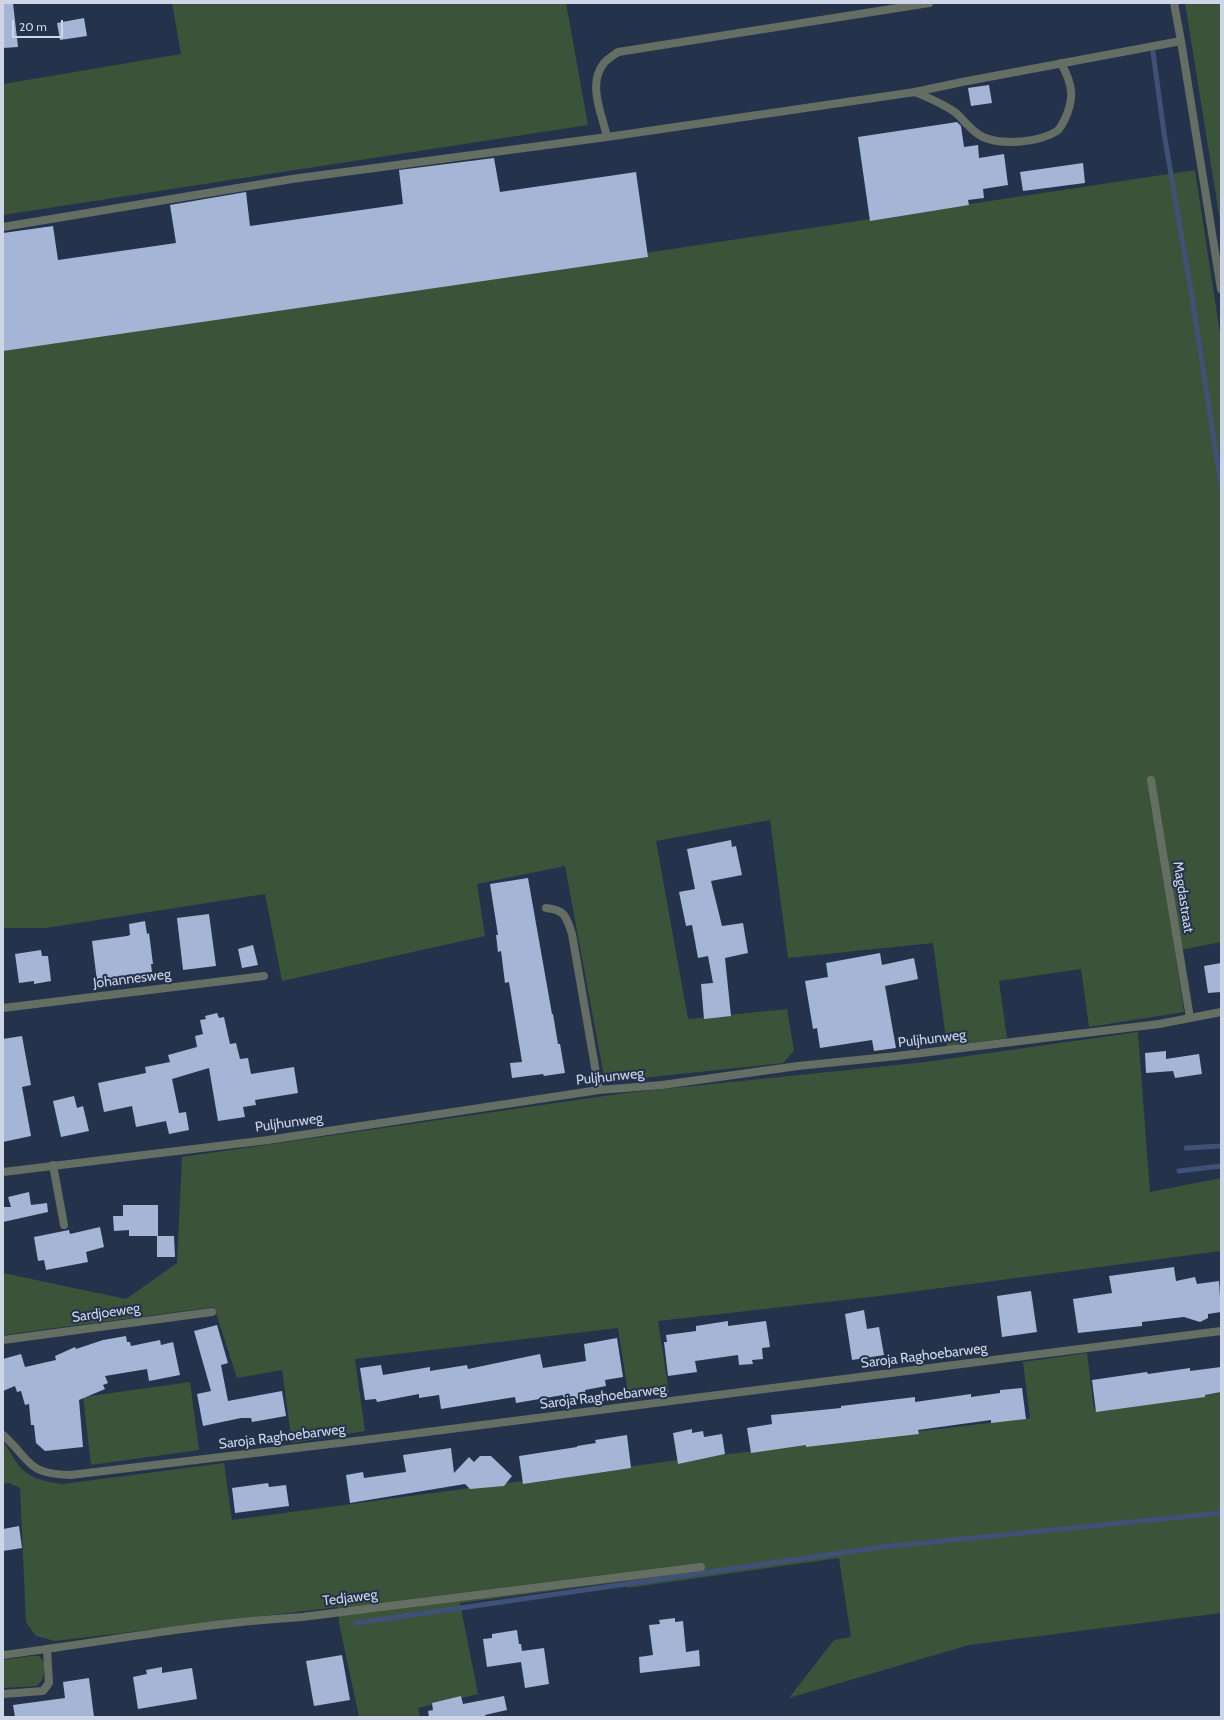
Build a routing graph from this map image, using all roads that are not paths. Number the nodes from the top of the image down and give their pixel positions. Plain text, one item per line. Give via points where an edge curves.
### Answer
1 (929, 3) edge
2 (1174, 3) edge
3 (1181, 41) junction
4 (1061, 64) junction
5 (915, 92) junction
6 (608, 137) junction
7 (3, 227) edge
8 (1221, 290) edge
9 (1151, 780) dead end
10 (546, 908) dead end
11 (264, 976) dead end
12 (3, 1008) edge
13 (1221, 1012) edge
14 (1190, 1018) junction
15 (599, 1090) junction
16 (53, 1165) junction
17 (3, 1172) edge
18 (64, 1225) dead end
19 (212, 1312) dead end
20 (1221, 1331) edge
21 (3, 1340) edge
22 (3, 1435) edge
23 (702, 1568) dead end
24 (47, 1649) junction
25 (3, 1656) edge
26 (3, 1694) edge

1 - 6 street via 618,52 604,62 596,76 595,87
2 - 3 street
3 - 4 street
3 - 8 street
4 - 5 street
4 - 5 street via 1069,77 1072,92 1070,109 1059,130 1039,139 998,142 982,137 956,113
5 - 6 street
6 - 7 street via 292,179
9 - 14 street, Magdastraat
10 - 15 street via 558,909 566,917 572,934
11 - 12 street, Johannesweg
13 - 14 street, Puljhunweg
14 - 15 street, Puljhunweg via 1159,1024 798,1066 662,1085
15 - 16 street, Puljhunweg via 268,1140
16 - 17 street, Puljhunweg
16 - 18 street
19 - 21 street, Sardjoeweg
20 - 22 street, Saroja Raghoebarweg via 70,1475 43,1472 30,1465
23 - 24 street, Tedjaweg via 302,1617 166,1630
24 - 25 street, Tedjaweg
24 - 26 street via 49,1683 42,1691

